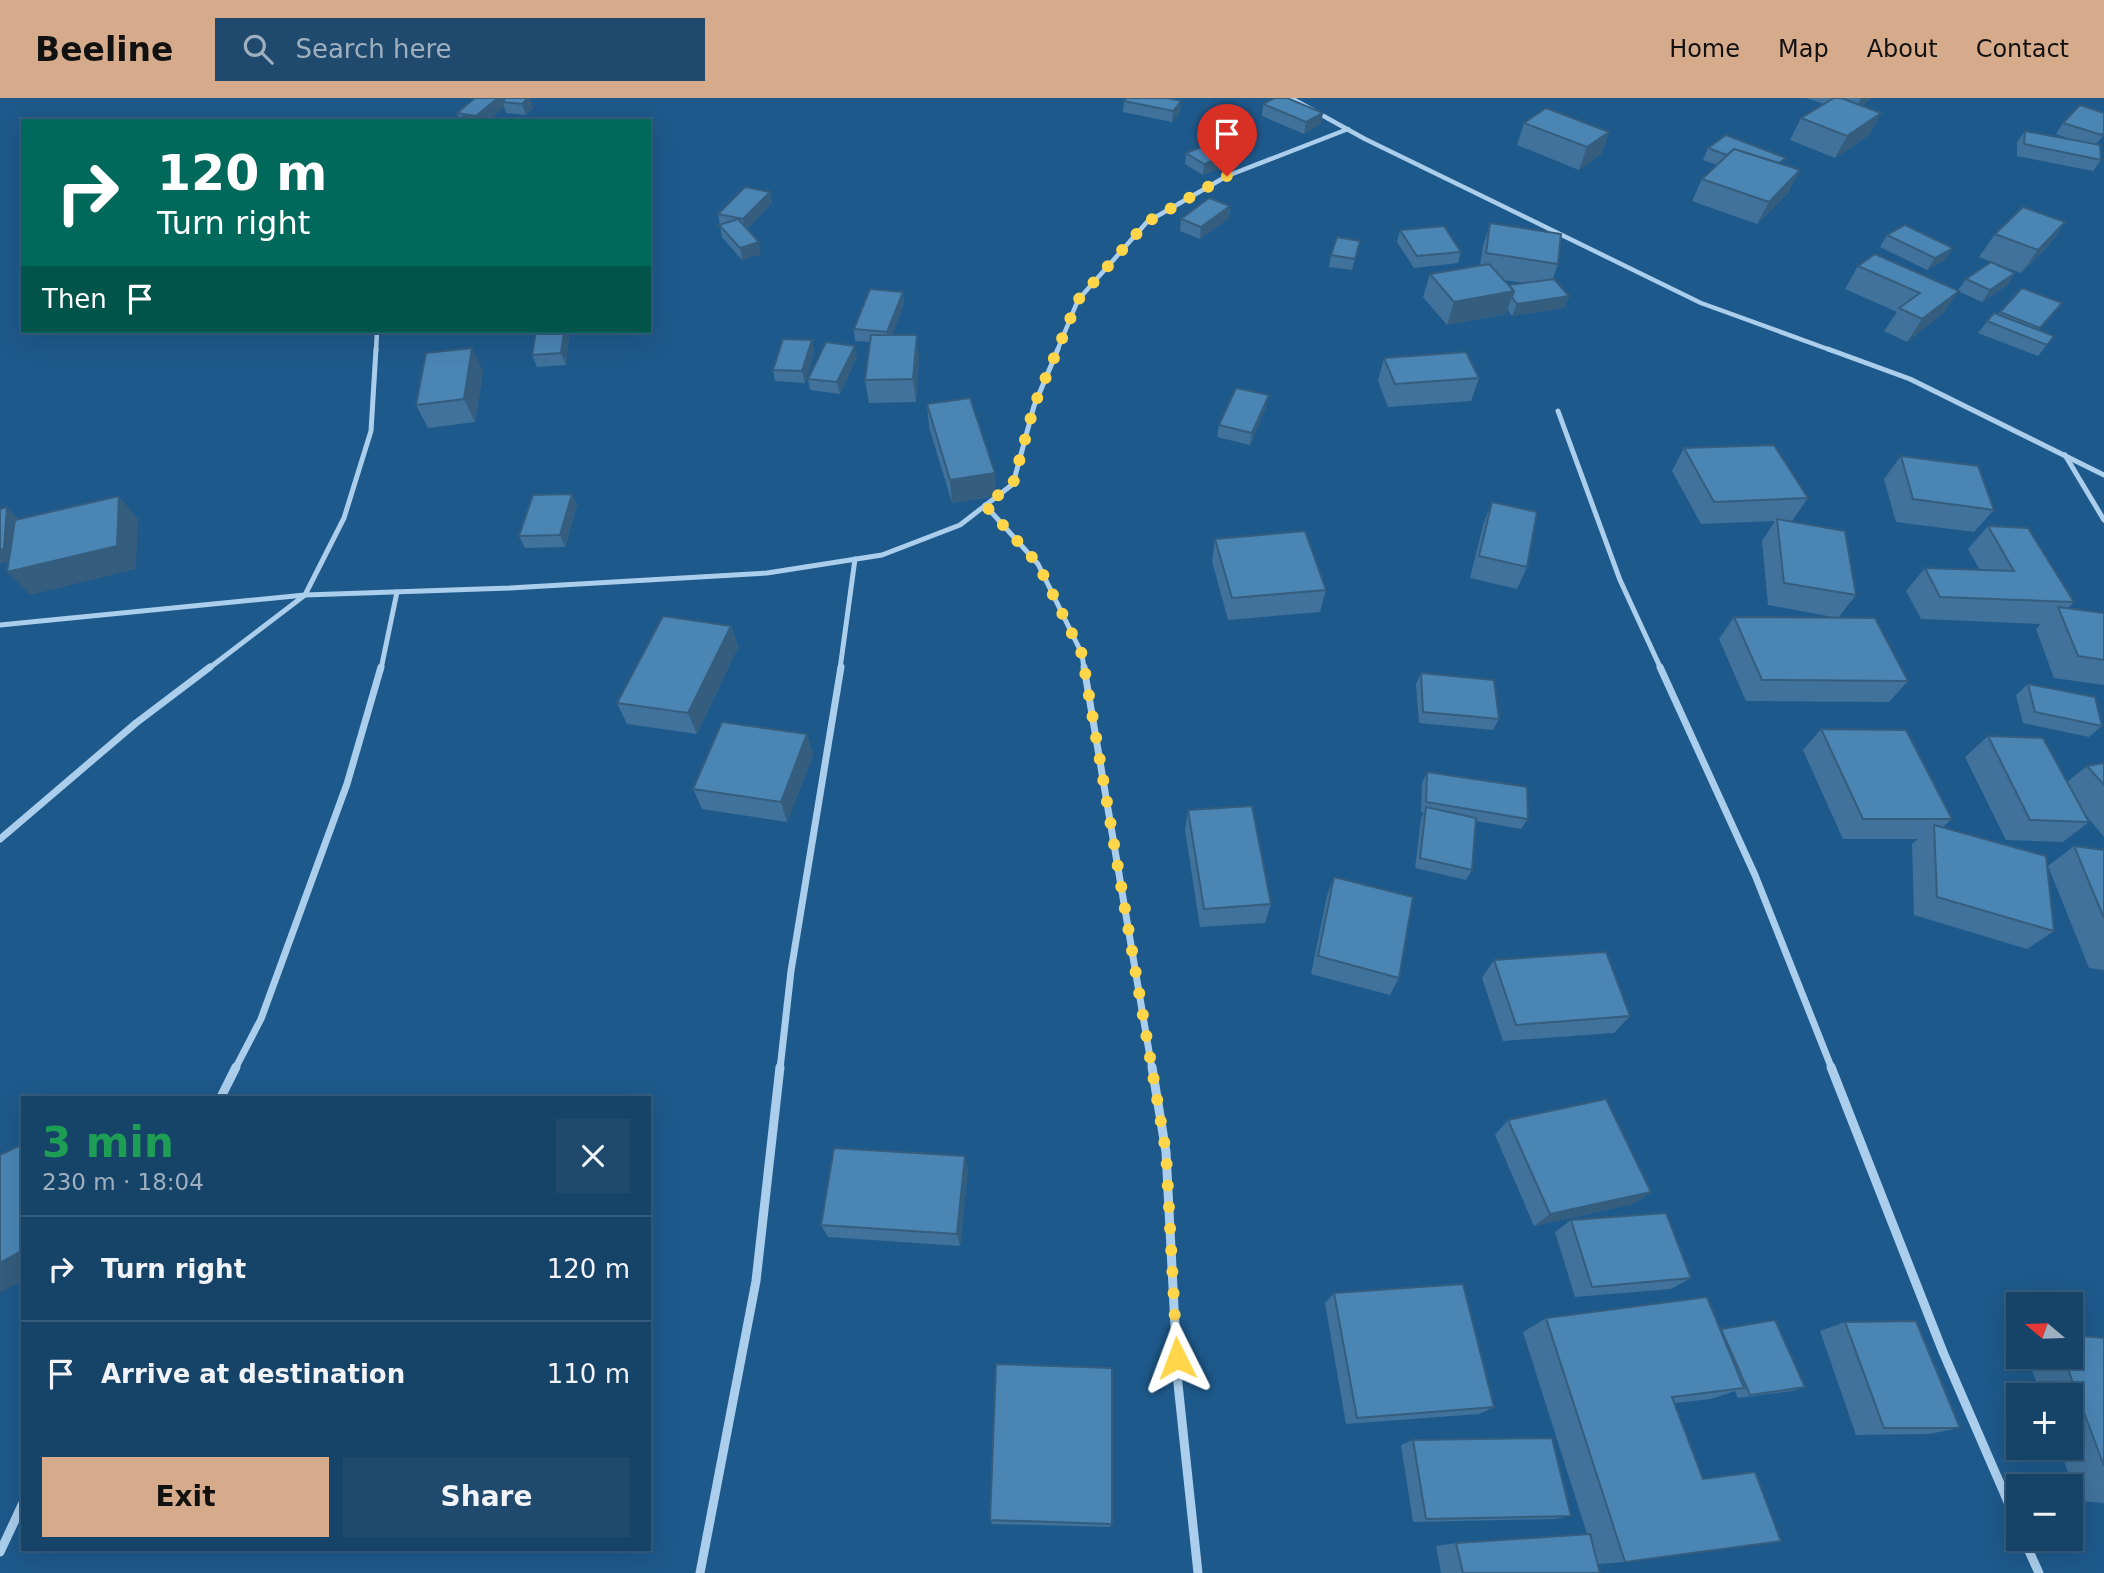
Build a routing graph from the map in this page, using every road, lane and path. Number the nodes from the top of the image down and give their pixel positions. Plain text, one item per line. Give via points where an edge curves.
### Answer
1 (1291, 98) edge
2 (1348, 129) junction
3 (377, 333) edge
4 (1558, 411) dead end
5 (2065, 455) junction
6 (2104, 475) edge
7 (985, 505) junction
8 (2104, 520) edge
9 (855, 559) junction
10 (397, 592) junction
11 (305, 595) junction
12 (0, 625) edge
13 (0, 839) edge
14 (222, 1096) edge
15 (2006, 1498) edge
16 (21, 1507) edge
17 (2030, 1551) edge
18 (0, 1552) edge
19 (700, 1573) edge
20 (1198, 1573) edge
21 (2039, 1573) edge

1 - 2 street
2 - 5 street via 1701,303 1910,379
2 - 7 street via 1227,176 1147,222 1078,300 1034,406 1013,484
3 - 11 street via 371,431 344,519
4 - 15 street via 1620,580 1755,875 1942,1352
5 - 6 street
5 - 8 street
7 - 9 street via 960,525 882,555
7 - 20 street via 1038,564 1082,654 1166,1152 1178,1384
9 - 10 street via 767,573
9 - 19 street via 791,971 756,1281
10 - 11 street
10 - 14 street via 378,681 347,784 261,1019
11 - 12 street
11 - 13 street via 136,723
16 - 18 street
17 - 21 street

